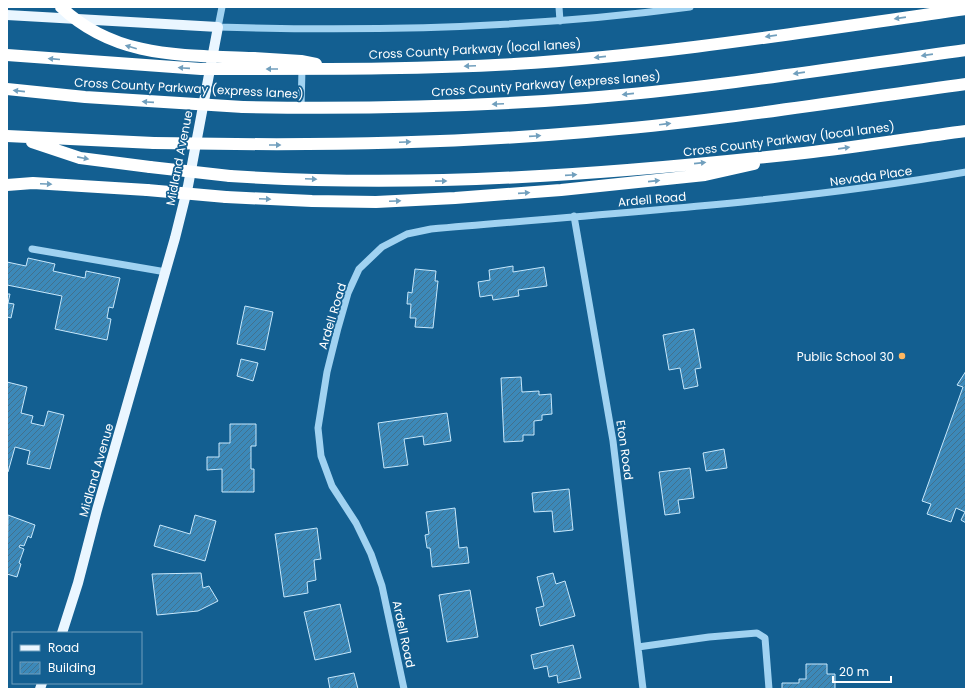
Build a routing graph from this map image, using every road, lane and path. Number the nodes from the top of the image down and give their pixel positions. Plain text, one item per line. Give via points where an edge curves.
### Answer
1 (61, 7) edge
2 (222, 7) edge
3 (559, 7) edge
4 (690, 7) edge
5 (966, 9) edge
6 (7, 15) edge
7 (560, 21) junction
8 (218, 27) junction
9 (966, 50) edge
10 (7, 55) edge
11 (252, 64) junction
12 (302, 69) junction
13 (339, 69) junction
14 (966, 84) edge
15 (7, 90) edge
16 (301, 108) junction
17 (966, 131) edge
18 (7, 136) edge
19 (20, 137) junction
20 (805, 153) junction
21 (966, 172) edge
22 (7, 185) edge
23 (778, 198) joint
24 (574, 216) junction
25 (32, 249) dead end
26 (166, 272) junction
27 (62, 632) edge
28 (638, 647) junction
29 (404, 689) edge
30 (643, 689) edge
31 (769, 689) edge

11 -> 1 highway, bridge via 134,48 90,29
2 - 8 street
3 - 7 street
4 - 7 street
5 -> 13 highway, Cross County Parkway (local lanes) via 586,58 501,64
6 - 8 main road
7 - 8 street via 403,29
8 - 26 main road, Midland Avenue via 188,186
9 -> 16 highway, Cross County Parkway (express lanes) via 588,98 446,107
11 -> 10 highway, Cross County Parkway (local lanes), bridge via 201,69
12 -> 11 highway, Cross County Parkway (local lanes)
11 - 13 highway via 301,61
12 - 13 highway, Cross County Parkway (local lanes)
12 - 16 street
19 -> 14 highway, bridge via 236,144 379,143 501,138 586,132 721,117
16 -> 15 highway, Cross County Parkway (express lanes), bridge via 100,99
20 -> 17 highway, Cross County Parkway (local lanes)
18 - 19 highway
19 -> 20 highway, Cross County Parkway (local lanes), bridge via 80,158 230,176 361,181 488,180 594,173
22 -> 20 highway, bridge via 33,183 226,197 376,202 561,190 705,175
21 - 23 street, Nevada Place via 855,190
23 - 24 street, Ardell Road
24 - 28 street, Eton Road via 613,441
24 - 29 street, Ardell Road via 431,228 407,234 382,247 359,269 348,293 327,372 318,428 321,456 332,486 356,523 371,554 382,586
25 - 26 street
26 - 27 main road, Midland Avenue
28 - 30 street, Eton Road
28 - 31 street via 757,633 765,638

